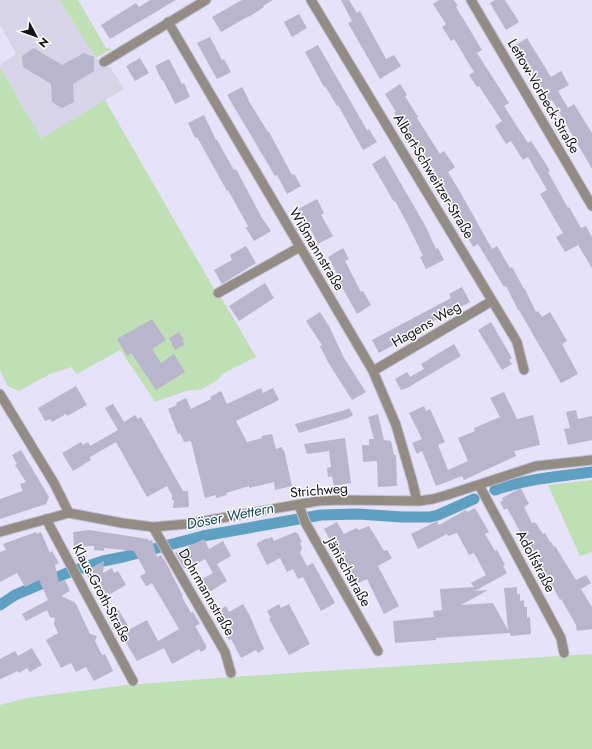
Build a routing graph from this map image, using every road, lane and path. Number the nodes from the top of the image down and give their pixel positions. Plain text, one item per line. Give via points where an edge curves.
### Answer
1 (206, 0) edge
2 (311, 0) edge
3 (471, 0) edge
4 (168, 22) junction
5 (104, 62) dead end
6 (592, 206) edge
7 (300, 247) junction
8 (218, 293) dead end
9 (492, 301) junction
10 (524, 370) dead end
11 (373, 371) junction
12 (0, 394) edge
13 (592, 460) edge
14 (479, 485) junction
15 (417, 501) junction
16 (298, 505) junction
17 (69, 513) junction
18 (46, 519) junction
19 (153, 527) junction
20 (0, 532) edge
21 (378, 651) dead end
22 (564, 653) dead end
23 (231, 673) dead end
24 (133, 681) dead end

1 - 4 street
2 - 9 street, Albert-Schweitzer-Straße
3 - 6 street, Lettow-Vorbeck-Straße
4 - 5 street
4 - 7 street, Wißmannstraße
7 - 8 street
7 - 11 street, Wißmannstraße
9 - 10 street, Albert-Schweitzer-Straße via 517,342
9 - 11 street, Hagens Weg
11 - 15 street, Wißmannstraße via 396,425
12 - 17 street
13 - 14 street, Strichweg via 536,466
14 - 15 street, Strichweg via 433,499
14 - 22 street, Adolfstraße via 561,638
15 - 16 street, Strichweg via 341,500
16 - 19 street, Strichweg via 187,524
16 - 21 street, Jänischstraße
17 - 18 street, Strichweg
17 - 19 street, Strichweg
18 - 20 street, Strichweg
18 - 24 street, Klaus-Groth-Straße
19 - 23 street, Dohrmannstraße via 225,652

